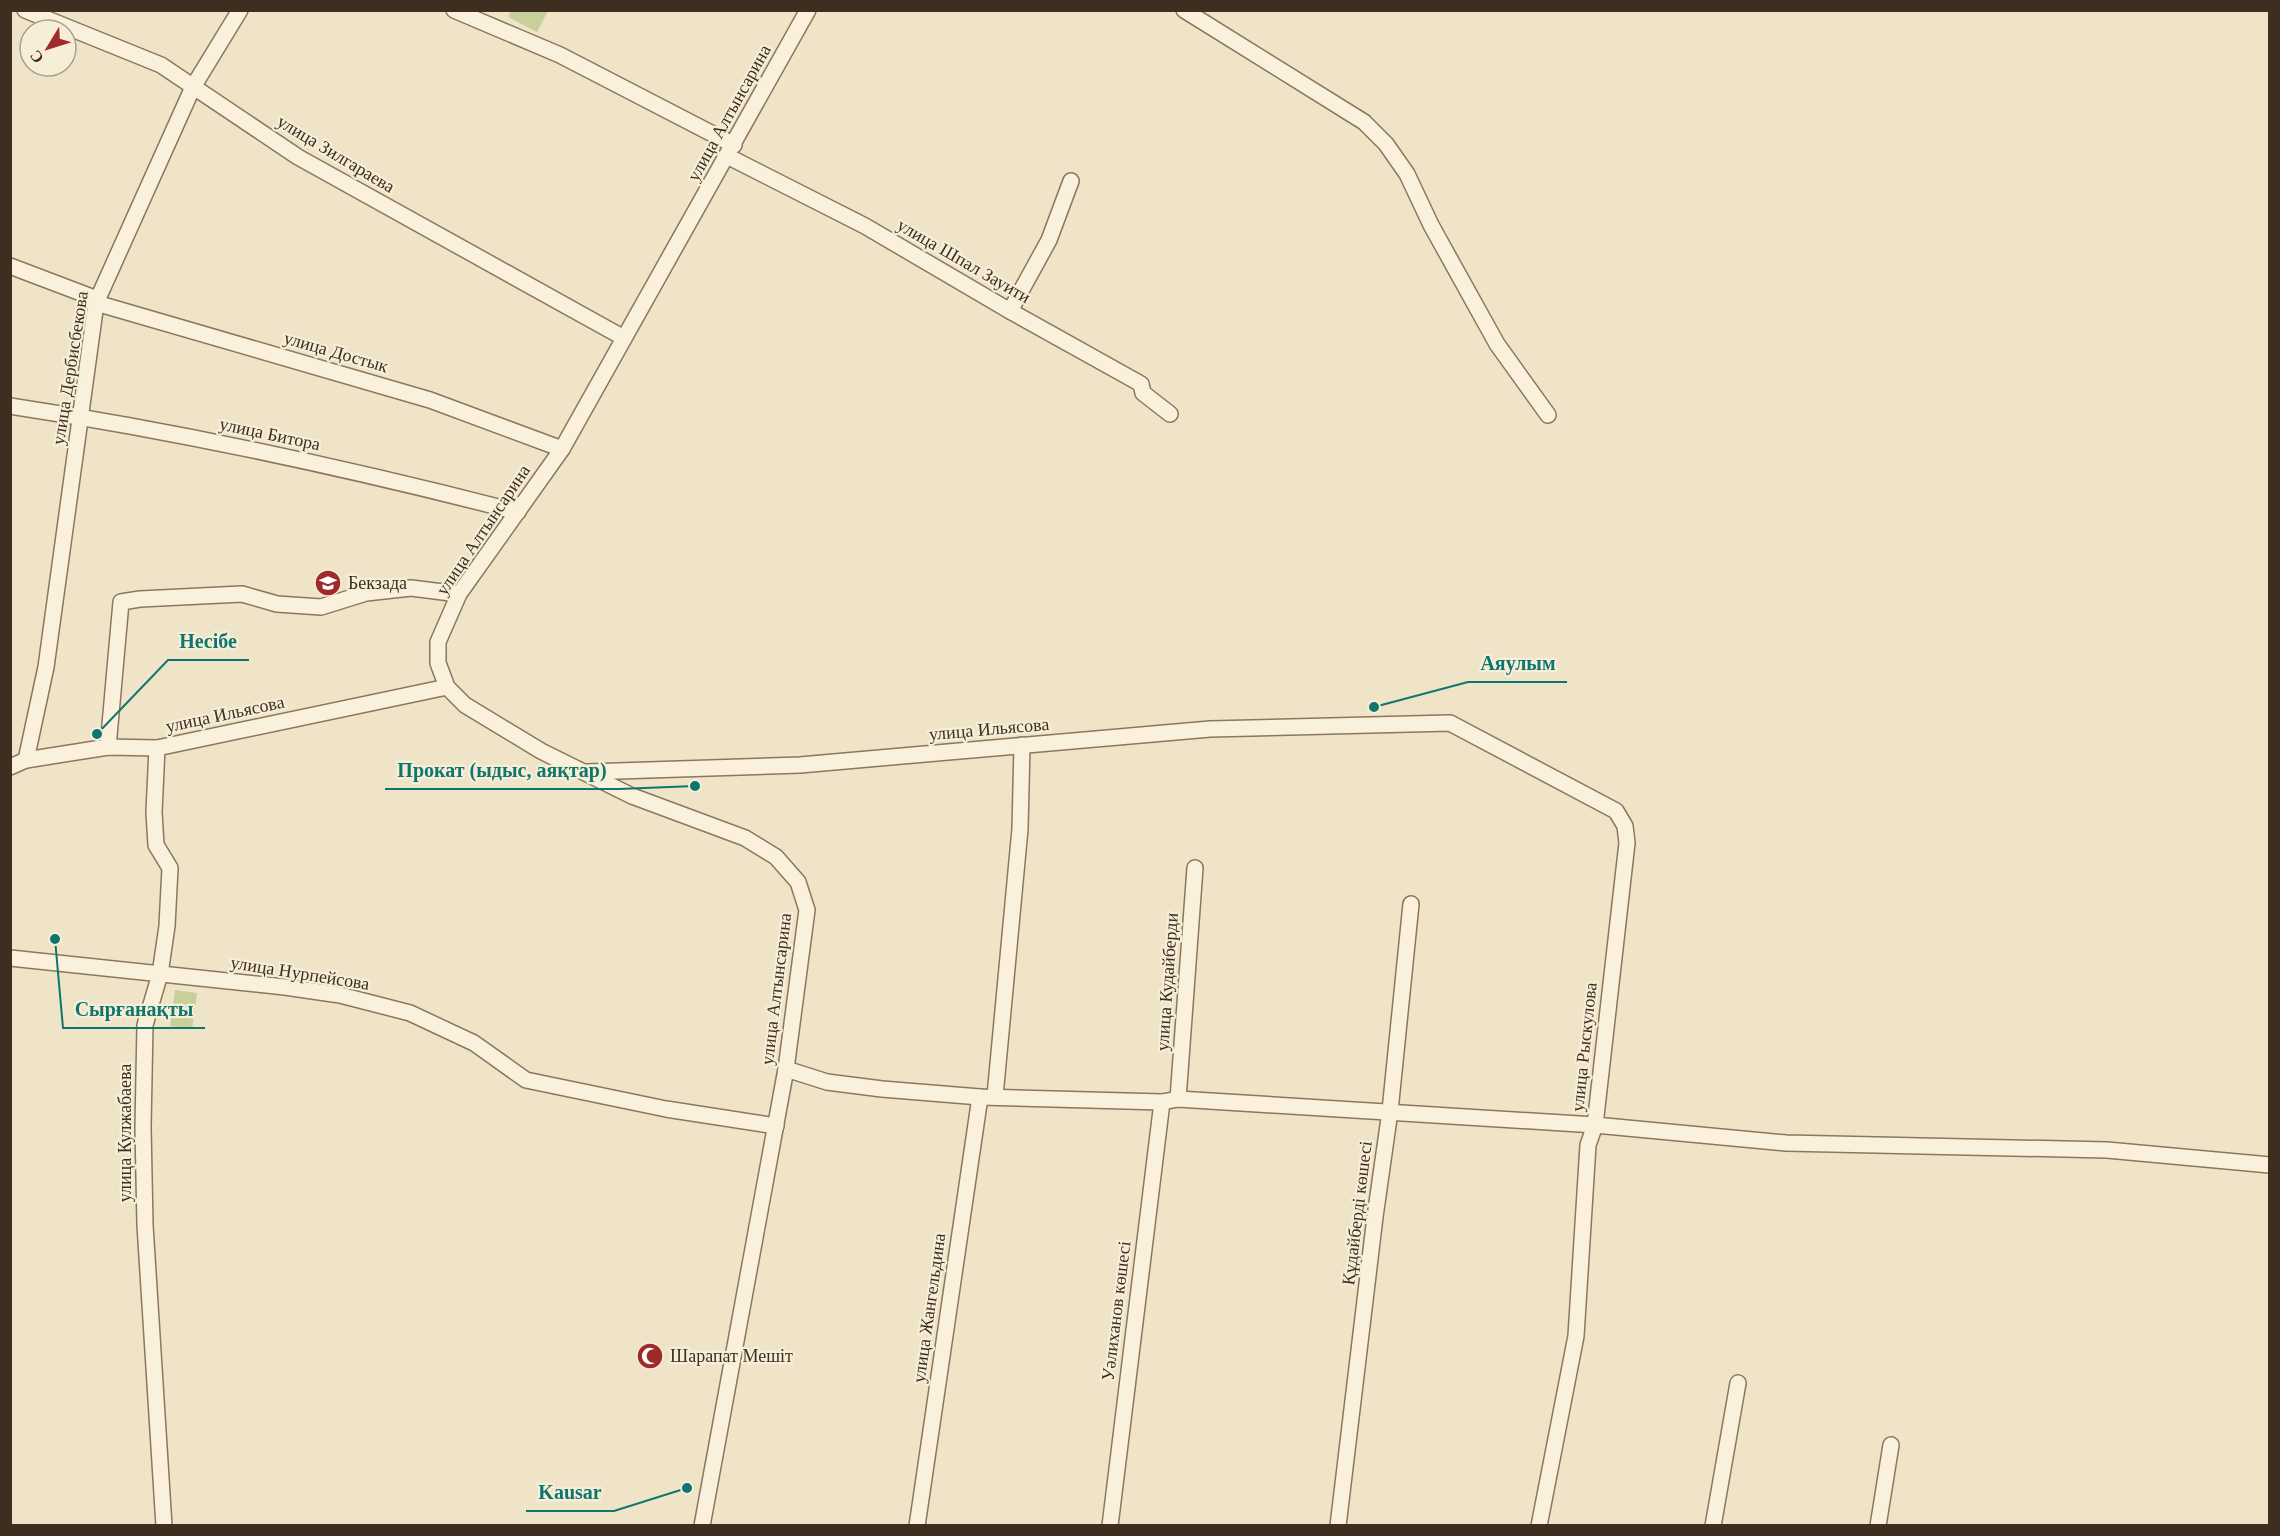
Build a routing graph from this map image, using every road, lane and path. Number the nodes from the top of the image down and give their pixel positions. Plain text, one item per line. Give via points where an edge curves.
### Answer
1 (25, 10) edge
2 (240, 10) edge
3 (454, 10) edge
4 (808, 10) edge
5 (1184, 10) edge
6 (193, 87) junction
7 (731, 150) junction
8 (1071, 181) dead end
9 (10, 266) edge
10 (97, 301) junction
11 (1010, 311) junction
12 (624, 338) junction
13 (10, 406) edge
14 (1170, 414) dead end
15 (1548, 415) dead end
16 (80, 416) junction
17 (562, 449) junction
18 (518, 512) junction
19 (459, 594) junction
20 (447, 687) junction
21 (1397, 723) joint
22 (1022, 745) junction
23 (108, 747) junction
24 (158, 748) junction
25 (26, 760) junction
26 (10, 767) edge
27 (584, 772) junction
28 (1195, 868) dead end
29 (1411, 904) dead end
30 (10, 958) edge
31 (160, 974) junction
32 (786, 1069) junction
33 (987, 1097) junction
34 (1178, 1099) junction
35 (1162, 1102) junction
36 (1390, 1111) junction
37 (1596, 1125) junction
38 (776, 1126) junction
39 (2270, 1165) edge
40 (1738, 1383) dead end
41 (1892, 1445) dead end
42 (164, 1526) edge
43 (702, 1526) edge
44 (917, 1526) edge
45 (1110, 1526) edge
46 (1338, 1526) edge
47 (1539, 1526) edge
48 (1713, 1526) edge
49 (1878, 1526) edge

1 - 6 street, улица Зилгараева via 161,64
2 - 6 street, улица Дербисбекова
3 - 7 street, улица Шпал Зауити via 560,55
4 - 7 street, улица Алтынсарина
5 - 15 street via 1364,122 1386,144 1407,174 1497,344
6 - 10 street, улица Дербисбекова
6 - 12 street, улица Зилгараева via 298,157
7 - 11 street, улица Шпал Зауити
7 - 12 street, улица Алтынсарина
8 - 11 street via 1049,240
9 - 10 street, улица Достык
10 - 16 street, улица Дербисбекова
10 - 17 street, улица Достык via 430,400
11 - 14 street, улица Шпал Зауити via 1141,384 1143,393
12 - 17 street, улица Алтынсарина
13 - 16 street, улица Битора
16 - 18 street, улица Битора via 184,435
16 - 25 street, улица Дербисбекова via 46,667
17 - 18 street, улица Алтынсарина
18 - 19 street, улица Алтынсарина
19 - 20 street, улица Алтынсарина via 438,642 438,663
19 - 23 street via 411,588 366,593 321,608 277,604 242,594 121,602
20 - 24 street, улица Ильясова
20 - 27 street, улица Алтынсарина via 465,705
21 - 22 street, улица Ильясова via 1210,729
21 - 37 street, улица Рыскулова via 1450,723 1616,811 1625,826 1627,843
22 - 27 street, улица Ильясова via 800,765
22 - 33 street, улица Жангельдина via 1017,873
23 - 24 street, улица Ильясова
23 - 25 street, улица Ильясова
24 - 31 street, улица Кулжабаева via 156,845 170,868
25 - 26 street, улица Ильясова
27 - 32 street, улица Алтынсарина via 632,796 745,838 776,856 798,882 807,910
28 - 34 street, улица Кудайберди
29 - 36 street, Құдайберді көшесі
30 - 31 street, улица Нурпейсова
31 - 38 street, улица Нурпейсова via 340,995 410,1013 474,1043 526,1080 655,1107
31 - 42 street, улица Кулжабаева via 145,1024 143,1127 145,1225
32 - 33 street via 827,1082
32 - 38 street, улица Алтынсарина
33 - 35 street
33 - 44 street, улица Жангельдина
34 - 35 street
34 - 36 street
35 - 45 street, Уәлиханов көшесі
36 - 37 street
36 - 46 street, Құдайберді көшесі
37 - 39 street via 1786,1143 2107,1150
37 - 47 street, улица Рыскулова via 1588,1145 1575,1336
38 - 43 street, улица Алтынсарина
40 - 48 street
41 - 49 street

